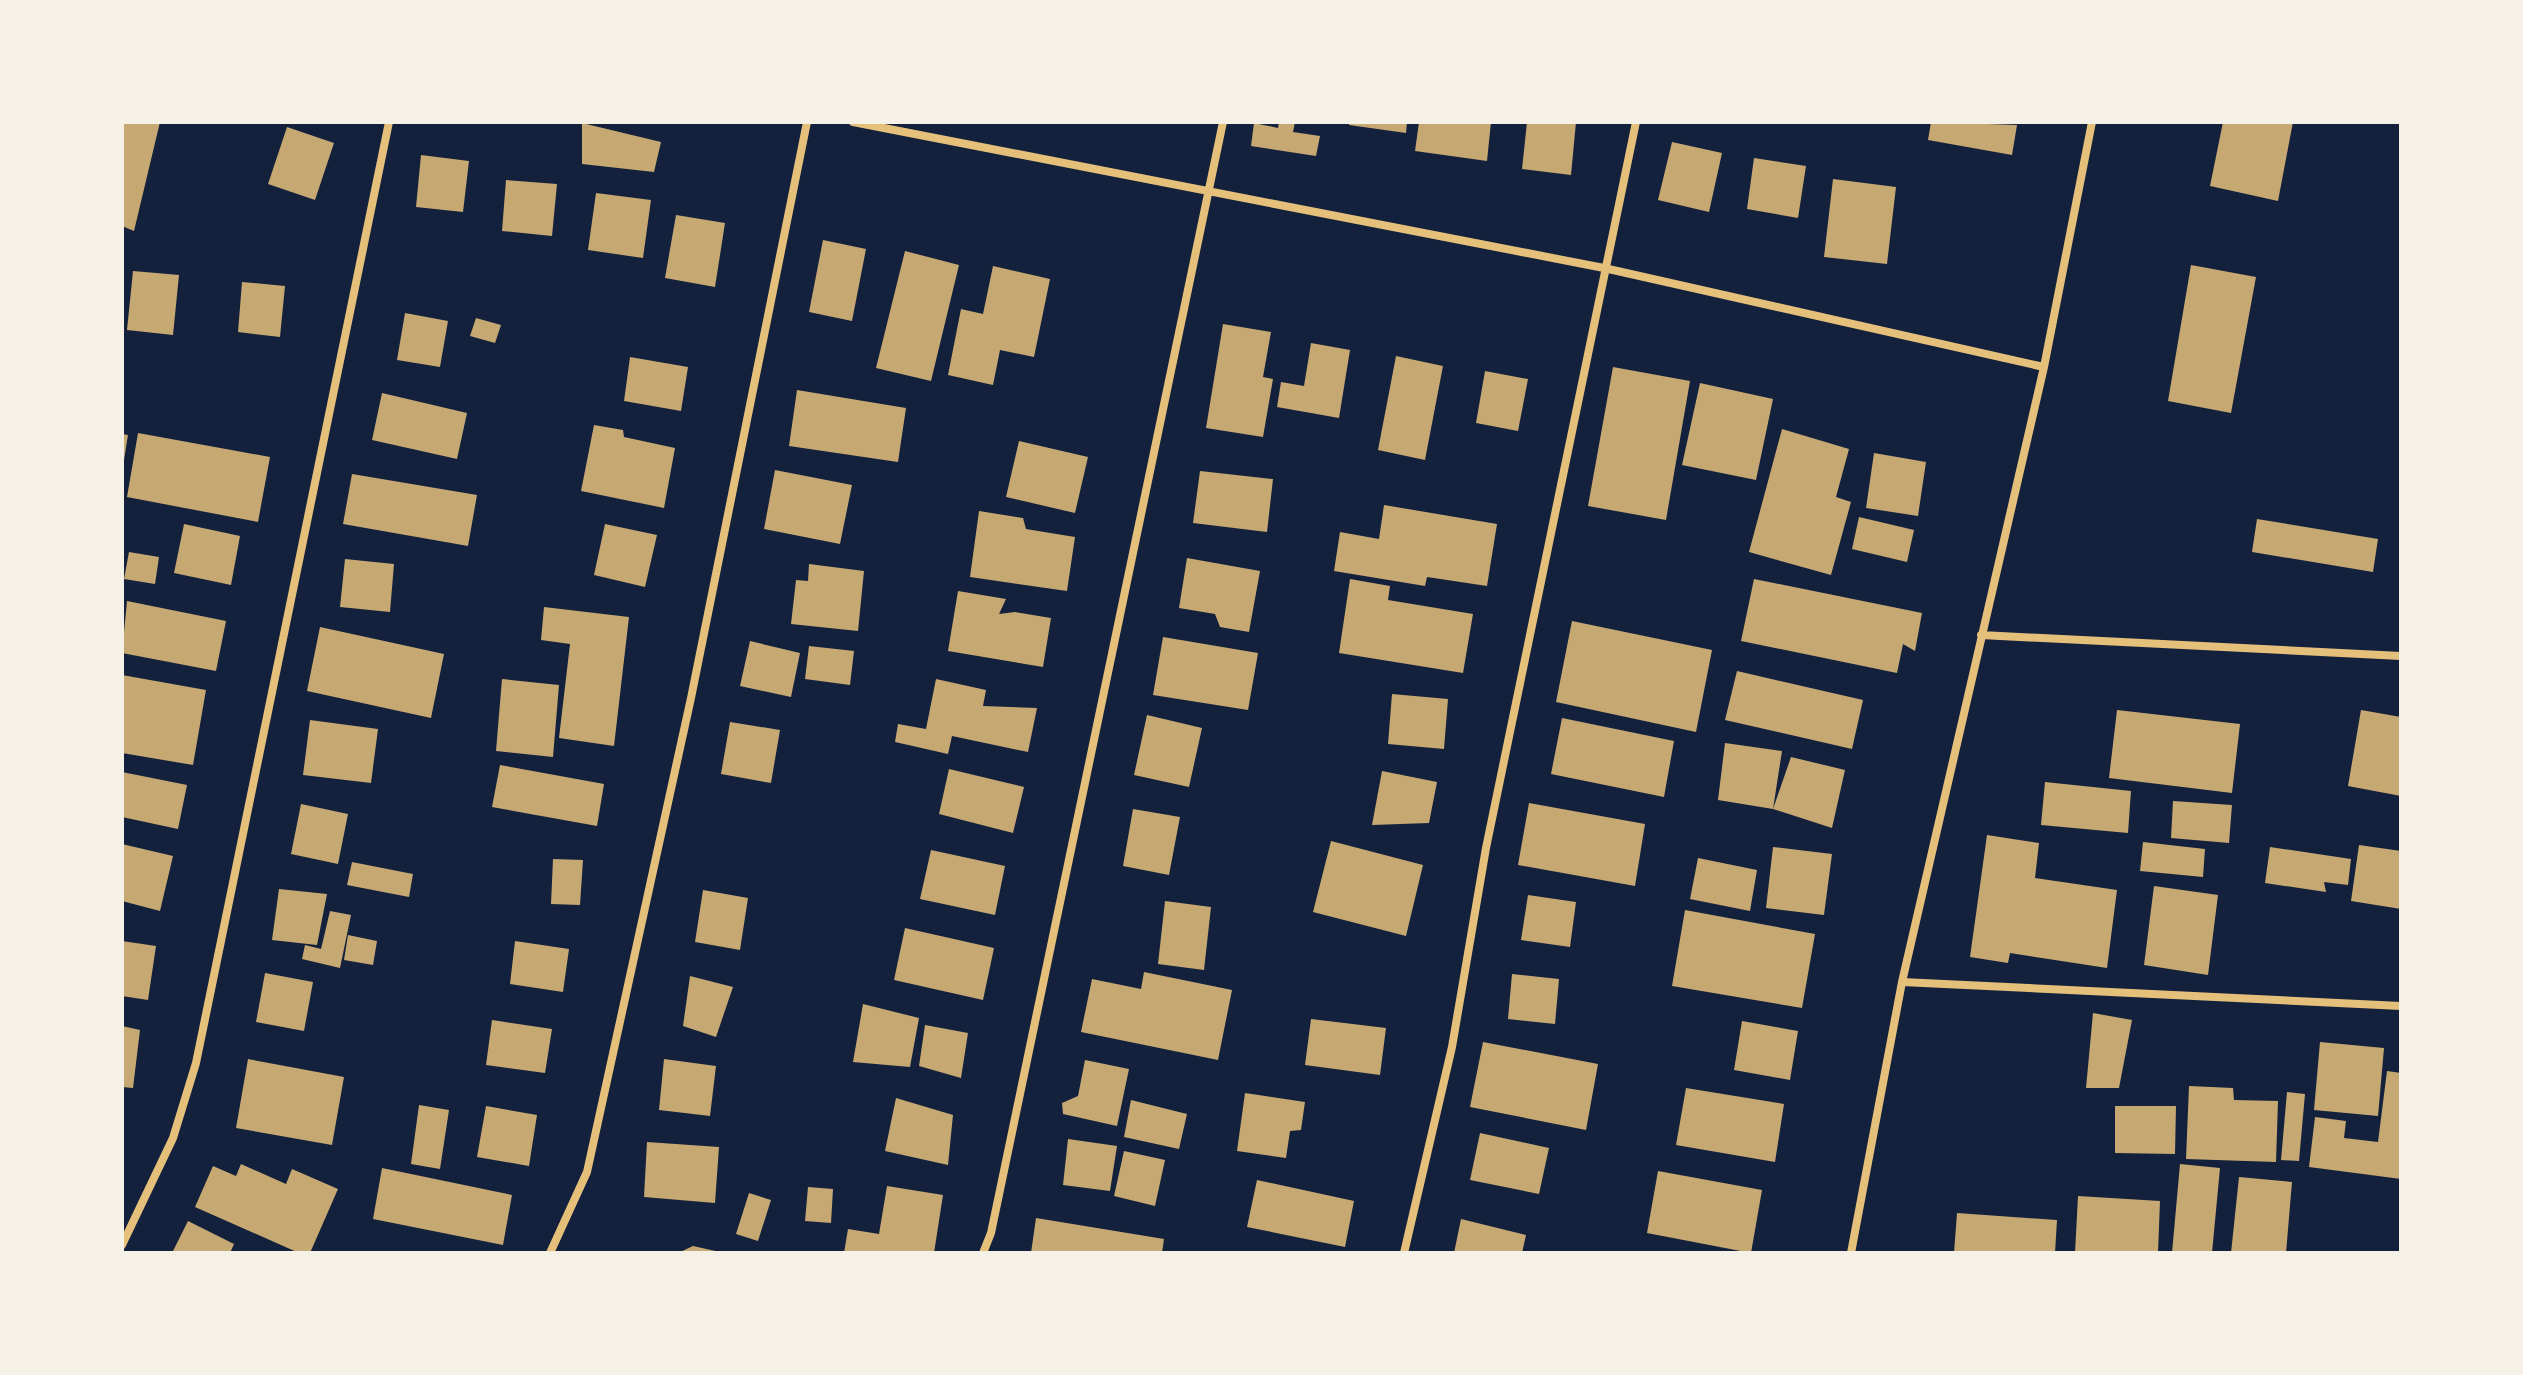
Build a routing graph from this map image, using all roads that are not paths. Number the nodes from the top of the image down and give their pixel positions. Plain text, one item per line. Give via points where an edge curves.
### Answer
1 (389, 122) edge
2 (807, 122) edge
3 (853, 122) edge
4 (1223, 122) edge
5 (1636, 122) edge
6 (2092, 122) edge
7 (1208, 192) junction
8 (1604, 268) junction
9 (2044, 367) junction
10 (1981, 635) junction
11 (2401, 656) edge
12 (1902, 982) junction
13 (2401, 1006) edge
14 (122, 1245) edge
15 (550, 1253) edge
16 (983, 1253) edge
17 (1404, 1253) edge
18 (1851, 1253) edge

1 - 14 street via 196,1063 173,1138
2 - 15 street via 691,698 590,1158
3 - 7 street
4 - 7 street
5 - 8 street
6 - 9 street
7 - 8 street
7 - 16 street
8 - 9 street
8 - 17 street via 1486,848 1452,1047
9 - 10 street
10 - 11 street
10 - 12 street
12 - 13 street
12 - 18 street

